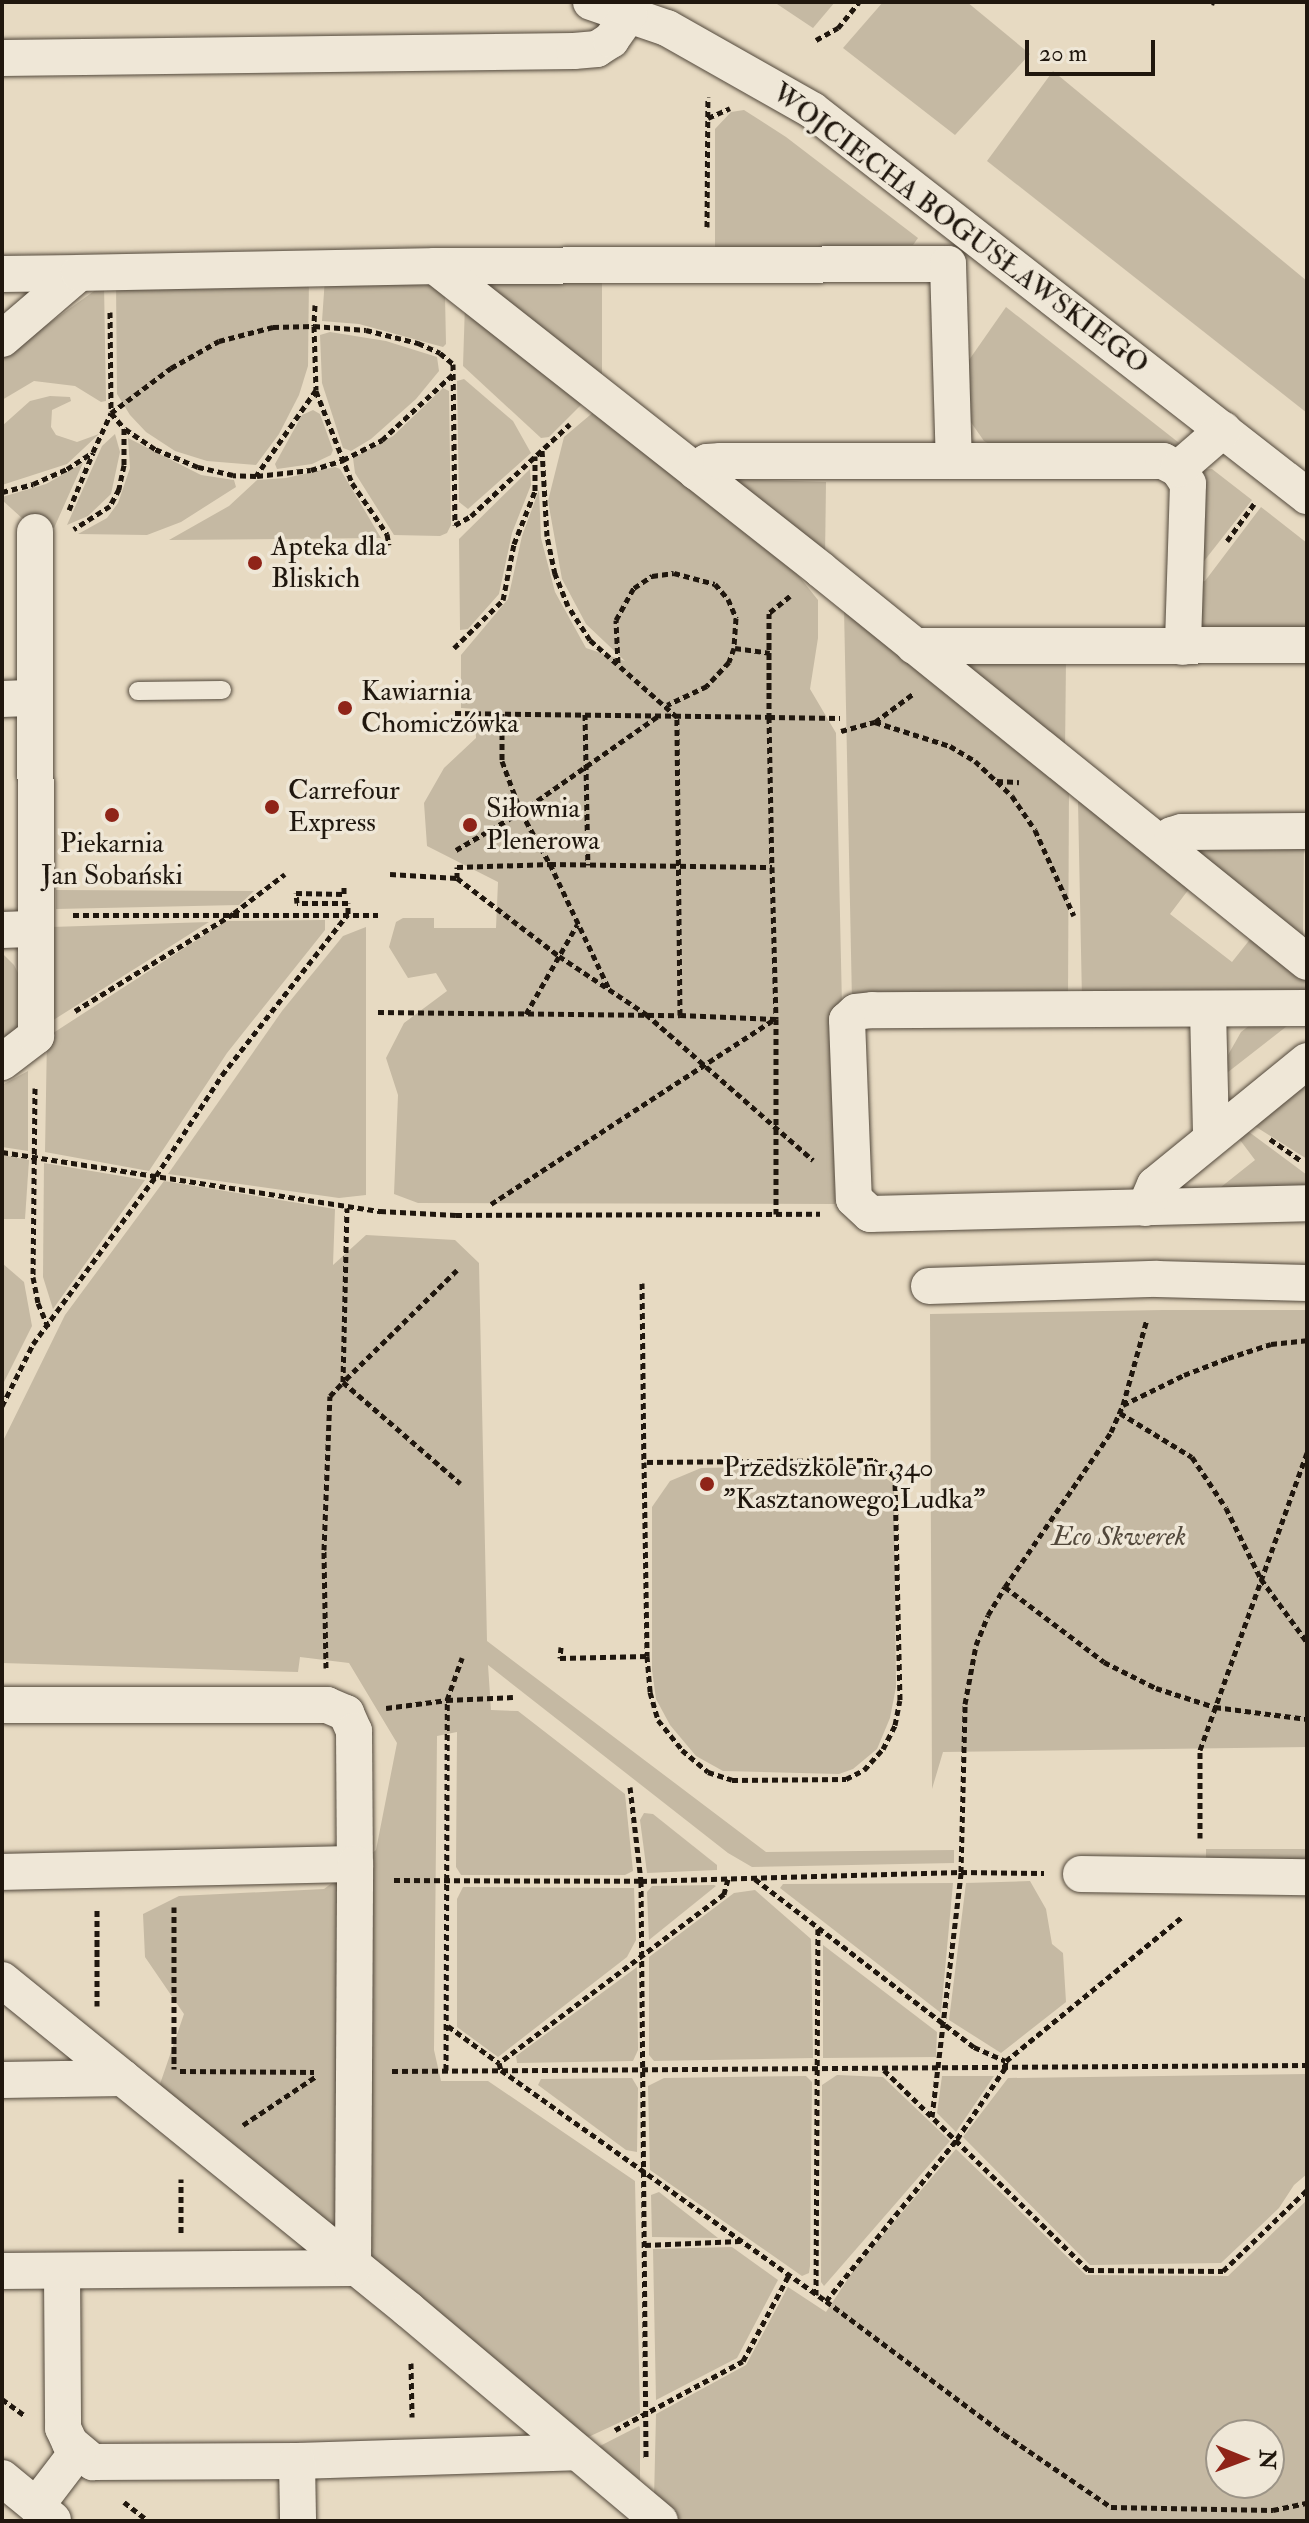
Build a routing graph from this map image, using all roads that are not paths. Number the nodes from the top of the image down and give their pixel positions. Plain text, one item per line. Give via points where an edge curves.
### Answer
1 (591, 2) edge
2 (629, 14) junction
3 (2, 58) edge
4 (969, 231) junction
5 (948, 264) junction
6 (435, 266) junction
7 (79, 273) junction
8 (2, 274) edge
9 (2, 339) edge
10 (1223, 430) junction
11 (954, 461) junction
12 (1178, 469) junction
13 (696, 472) junction
14 (1307, 496) edge
15 (50, 525) road end
16 (1307, 645) edge
17 (1183, 647) junction
18 (926, 656) junction
19 (222, 690) dead end
20 (138, 691) dead end
21 (31, 697) edge
22 (1307, 831) edge
23 (1163, 845) junction
24 (24, 925) edge
25 (1307, 962) edge
26 (1307, 1008) edge
27 (1208, 1010) junction
28 (1307, 1061) edge
29 (2, 1062) edge
30 (1211, 1137) junction
31 (1307, 1203) edge
32 (1145, 1208) junction
33 (1307, 1283) edge
34 (929, 1286) dead end
35 (2, 1705) edge
36 (356, 1871) junction
37 (2, 1872) edge
38 (1081, 1874) road end
39 (1307, 1877) edge
40 (2, 1980) edge
41 (110, 2068) junction
42 (2, 2080) edge
43 (353, 2268) junction
44 (2, 2271) edge
45 (62, 2273) junction
46 (78, 2451) junction
47 (576, 2452) junction
48 (297, 2461) junction
49 (2, 2478) edge
50 (45, 2513) edge
51 (653, 2516) edge
52 (298, 2521) edge

1 - 2 street, WOJCIECHA BOGUSŁAWSKIEGO
2 - 3 street via 611,40 597,49 574,51
2 - 4 street, WOJCIECHA BOGUSŁAWSKIEGO via 667,28 812,110
4 - 5 street
4 - 10 street, WOJCIECHA BOGUSŁAWSKIEGO
5 - 6 street
5 - 11 street
6 - 7 street
6 - 13 street
7 - 8 street
7 - 9 street
10 - 12 street
10 - 14 street, WOJCIECHA BOGUSŁAWSKIEGO
11 - 12 street via 1163,461
11 - 13 street via 712,462
12 - 17 street via 1188,484
13 - 18 street
15 - 21 street
16 - 17 street
17 - 18 street
18 - 23 street
19 - 20 lane
21 - 24 street
22 - 23 street via 1182,832
23 - 25 street
24 - 29 street via 36,1036
26 - 27 street
27 - 30 street
27 - 32 street via 856,1012 847,1020 854,1199 870,1214
28 - 30 street
30 - 32 street via 1155,1185
31 - 32 street
33 - 34 street via 1157,1279
35 - 36 street via 336,1709 354,1731
36 - 37 street
36 - 43 street
38 - 39 street
40 - 41 street
41 - 42 street
41 - 43 street
43 - 45 street
43 - 47 street
44 - 45 street
45 - 46 street via 63,2428
46 - 48 street via 93,2462 110,2464
46 - 50 street
47 - 48 street
47 - 51 street
48 - 52 street
49 - 50 street

